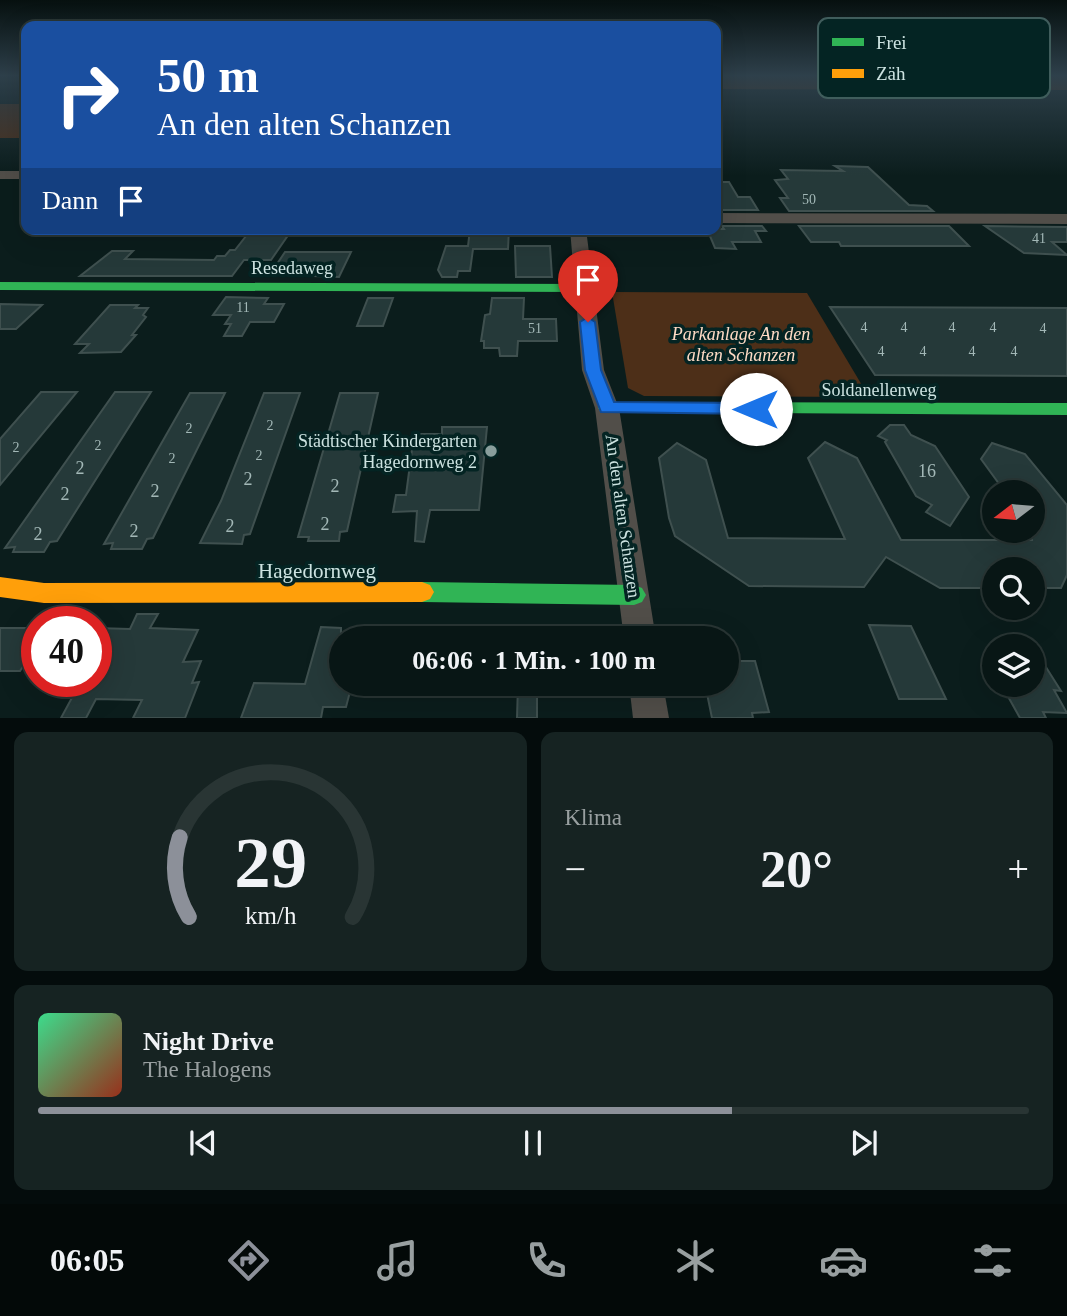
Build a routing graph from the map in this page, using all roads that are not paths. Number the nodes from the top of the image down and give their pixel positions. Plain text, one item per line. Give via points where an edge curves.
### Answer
1 (0, 175) edge
2 (21, 175) edge
3 (721, 218) edge
4 (1067, 219) edge
5 (579, 235) edge
6 (0, 286) edge
7 (584, 288) junction
8 (607, 408) junction
9 (1067, 410) edge
10 (0, 587) edge
11 (634, 595) junction
12 (638, 626) edge
13 (648, 696) edge
14 (651, 718) edge

1 - 2 street
3 - 4 street
5 - 7 street, An den alten Schanzen
6 - 7 street, Resedaweg
7 - 8 street, An den alten Schanzen via 593,370
8 - 9 street, Soldanellenweg
8 - 11 street, An den alten Schanzen
10 - 11 street, Hagedornweg via 44,593
11 - 12 street, An den alten Schanzen
13 - 14 street

